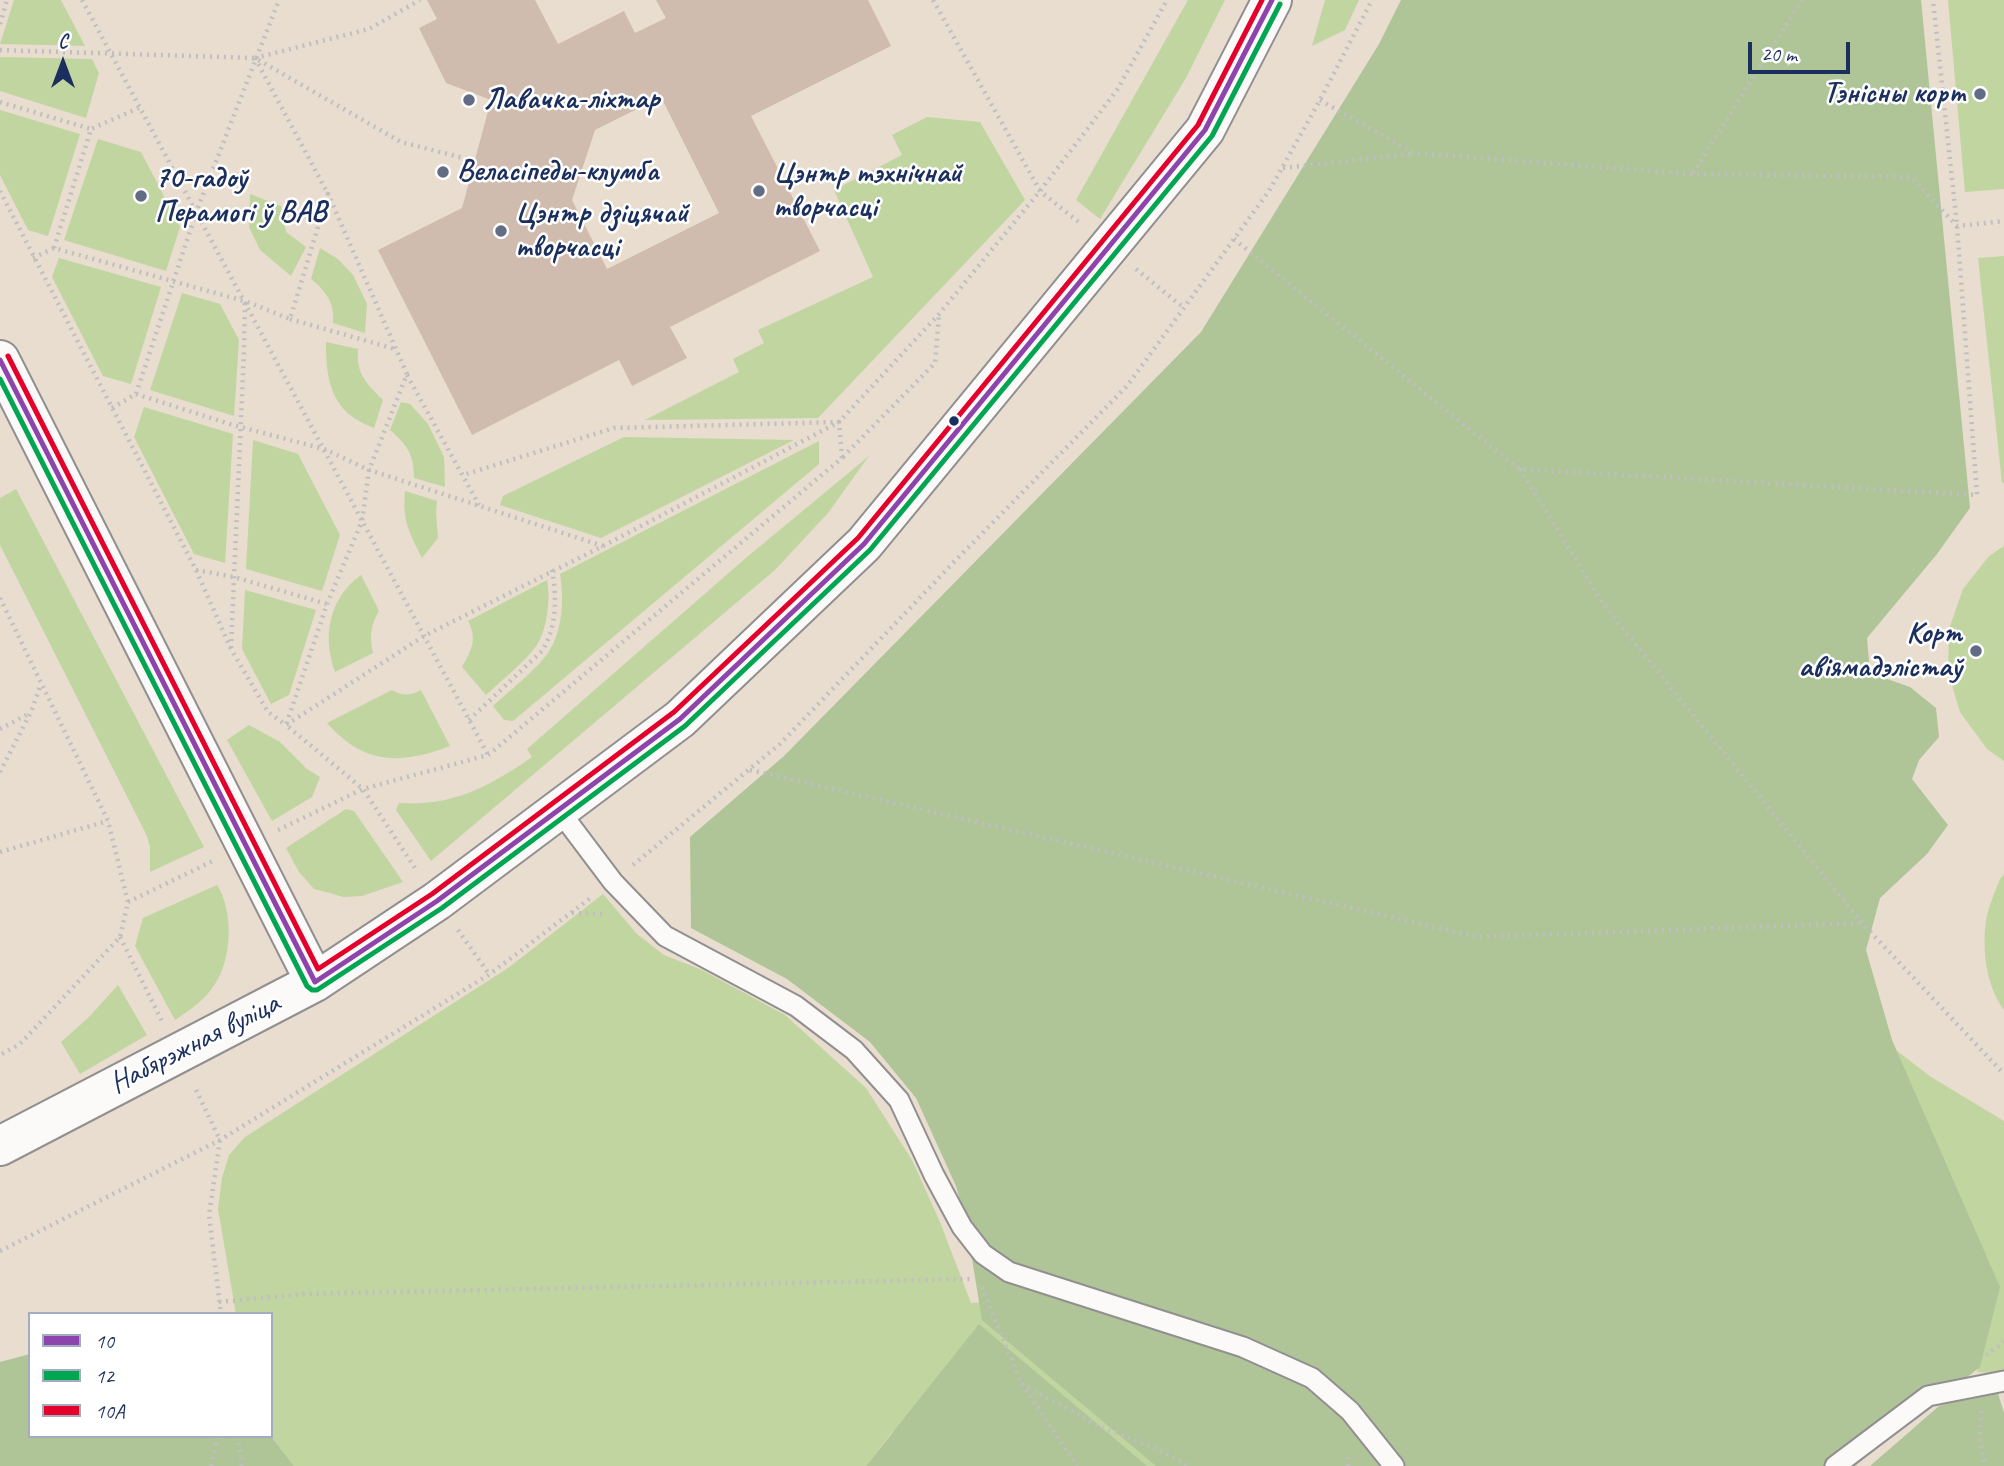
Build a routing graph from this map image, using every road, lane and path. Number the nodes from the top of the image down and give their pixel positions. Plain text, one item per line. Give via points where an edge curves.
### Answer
1 (7, 0) edge
2 (82, 0) edge
3 (279, 0) edge
4 (420, 0) edge
5 (933, 0) edge
6 (1167, 0) edge
7 (1272, 0) edge
8 (1372, 0) edge
9 (1802, 0) edge
10 (1933, 0) edge
11 (0, 24) edge
12 (0, 50) edge
13 (110, 53) junction
14 (255, 58) junction
15 (1321, 100) junction
16 (0, 102) edge
17 (141, 107) junction
18 (91, 129) junction
19 (1413, 153) junction
20 (474, 161) dead end
21 (1283, 168) junction
22 (1693, 174) junction
23 (0, 191) edge
24 (1040, 191) junction
25 (328, 194) junction
26 (197, 211) junction
27 (2004, 221) edge
28 (1957, 226) junction
29 (1090, 231) dead end
30 (1234, 239) junction
31 (54, 248) junction
32 (33, 258) junction
33 (1135, 268) dead end
34 (173, 281) junction
35 (245, 301) junction
36 (1184, 308) junction
37 (939, 314) junction
38 (289, 319) junction
39 (396, 350) junction
40 (0, 360) edge
41 (407, 374) junction
42 (136, 394) junction
43 (111, 408) junction
44 (839, 422) junction
45 (241, 428) junction
46 (324, 449) junction
47 (842, 458) junction
48 (1520, 469) junction
49 (369, 470) junction
50 (463, 475) junction
51 (479, 506) junction
52 (362, 521) junction
53 (603, 546) junction
54 (196, 570) junction
55 (552, 570) junction
56 (234, 577) junction
57 (0, 598) edge
58 (327, 604) junction
59 (424, 636) junction
60 (231, 649) junction
61 (42, 683) junction
62 (31, 712) junction
63 (469, 720) junction
64 (286, 725) junction
65 (0, 729) edge
66 (488, 755) junction
67 (749, 770) junction
68 (0, 772) edge
69 (363, 789) junction
70 (558, 809) junction
71 (108, 821) junction
72 (277, 831) dead end
73 (0, 852) edge
74 (213, 861) dead end
75 (417, 871) dead end
76 (613, 882) junction
77 (128, 902) junction
78 (451, 920) dead end
79 (1862, 923) junction
80 (120, 937) junction
81 (489, 974) junction
82 (315, 982) junction
83 (165, 1026) dead end
84 (0, 1055) edge
85 (2004, 1074) edge
86 (196, 1090) dead end
87 (220, 1140) junction
88 (0, 1146) edge
89 (0, 1251) edge
90 (219, 1302) junction
91 (221, 1312) edge
92 (2004, 1381) edge
93 (1021, 1383) junction
94 (1982, 1385) junction
95 (218, 1438) edge
96 (238, 1438) edge
97 (211, 1466) edge
98 (242, 1466) edge
99 (1077, 1466) edge
100 (1188, 1466) edge
101 (1394, 1466) edge
102 (1835, 1466) edge
103 (1985, 1466) edge

1 - 11 path
2 - 13 path
3 - 14 path
4 - 14 path via 369,29
5 - 24 path
6 - 24 path via 1117,90
7 - 70 main road, Набярэжная вуліца via 1205,130 864,544 680,719
8 - 15 path
9 - 22 path
10 - 28 path
12 - 13 path
13 - 14 path
13 - 17 path
14 - 20 path via 401,142
14 - 25 path
14 - 26 path
15 - 19 path
15 - 21 path
16 - 18 path
17 - 18 path
17 - 26 path
18 - 31 path
19 - 21 path
19 - 22 path
21 - 30 path
22 - 28 path via 1911,177
23 - 32 path
24 - 29 path
24 - 37 path
25 - 38 path
25 - 39 path
26 - 34 path
26 - 35 path
27 - 28 path
28 - 48 path via 1977,495
30 - 36 path
30 - 48 path
31 - 32 path
31 - 34 path
32 - 43 path
33 - 36 path
34 - 35 path
34 - 42 path
35 - 38 path
35 - 45 path
35 - 46 path
36 - 67 path via 1127,386
37 - 44 path
37 - 47 path via 935,363
38 - 39 path
39 - 41 path
40 - 82 main road
41 - 49 path
41 - 50 path
42 - 43 path
42 - 45 path
43 - 54 path
44 - 47 path
44 - 50 path via 614,428
44 - 53 path
45 - 46 path
45 - 56 path
46 - 49 path
46 - 52 path
47 - 66 path
48 - 79 path via 1603,604
49 - 51 path
49 - 52 path
50 - 51 path
51 - 53 path
52 - 58 path
52 - 59 path
53 - 55 path
54 - 56 path
54 - 60 path
55 - 59 path
55 - 63 path via 556,602 545,646
56 - 58 path
56 - 60 path
57 - 61 path
58 - 64 path
59 - 63 path
59 - 64 path
60 - 64 path via 268,712
61 - 62 path
61 - 71 path
62 - 65 path
62 - 68 path
63 - 66 path
64 - 69 path
66 - 69 path
67 - 76 path
67 - 79 path via 1478,937
69 - 72 path
69 - 75 path
70 - 76 lane
70 - 82 main road, Набярэжная вуліца via 437,901
71 - 73 path
71 - 77 path
74 - 77 path
76 - 81 path
76 - 101 lane via 665,936 796,1006 854,1050 899,1100 962,1227 983,1254 1009,1272 1243,1347 1312,1378 1350,1411
77 - 80 path
78 - 81 path
79 - 85 path
80 - 83 path
80 - 84 path via 20,1044
81 - 87 path
82 - 88 main road, Набярэжная вуліца
86 - 87 path
87 - 89 path
87 - 90 path via 209,1215
90 - 91 path
90 - 93 path via 303,1294 979,1279
92 - 94 lane
93 - 99 path
93 - 100 path via 1098,1426
94 - 102 lane via 1928,1396
94 - 103 path via 1980,1441
95 - 97 path
96 - 98 path

